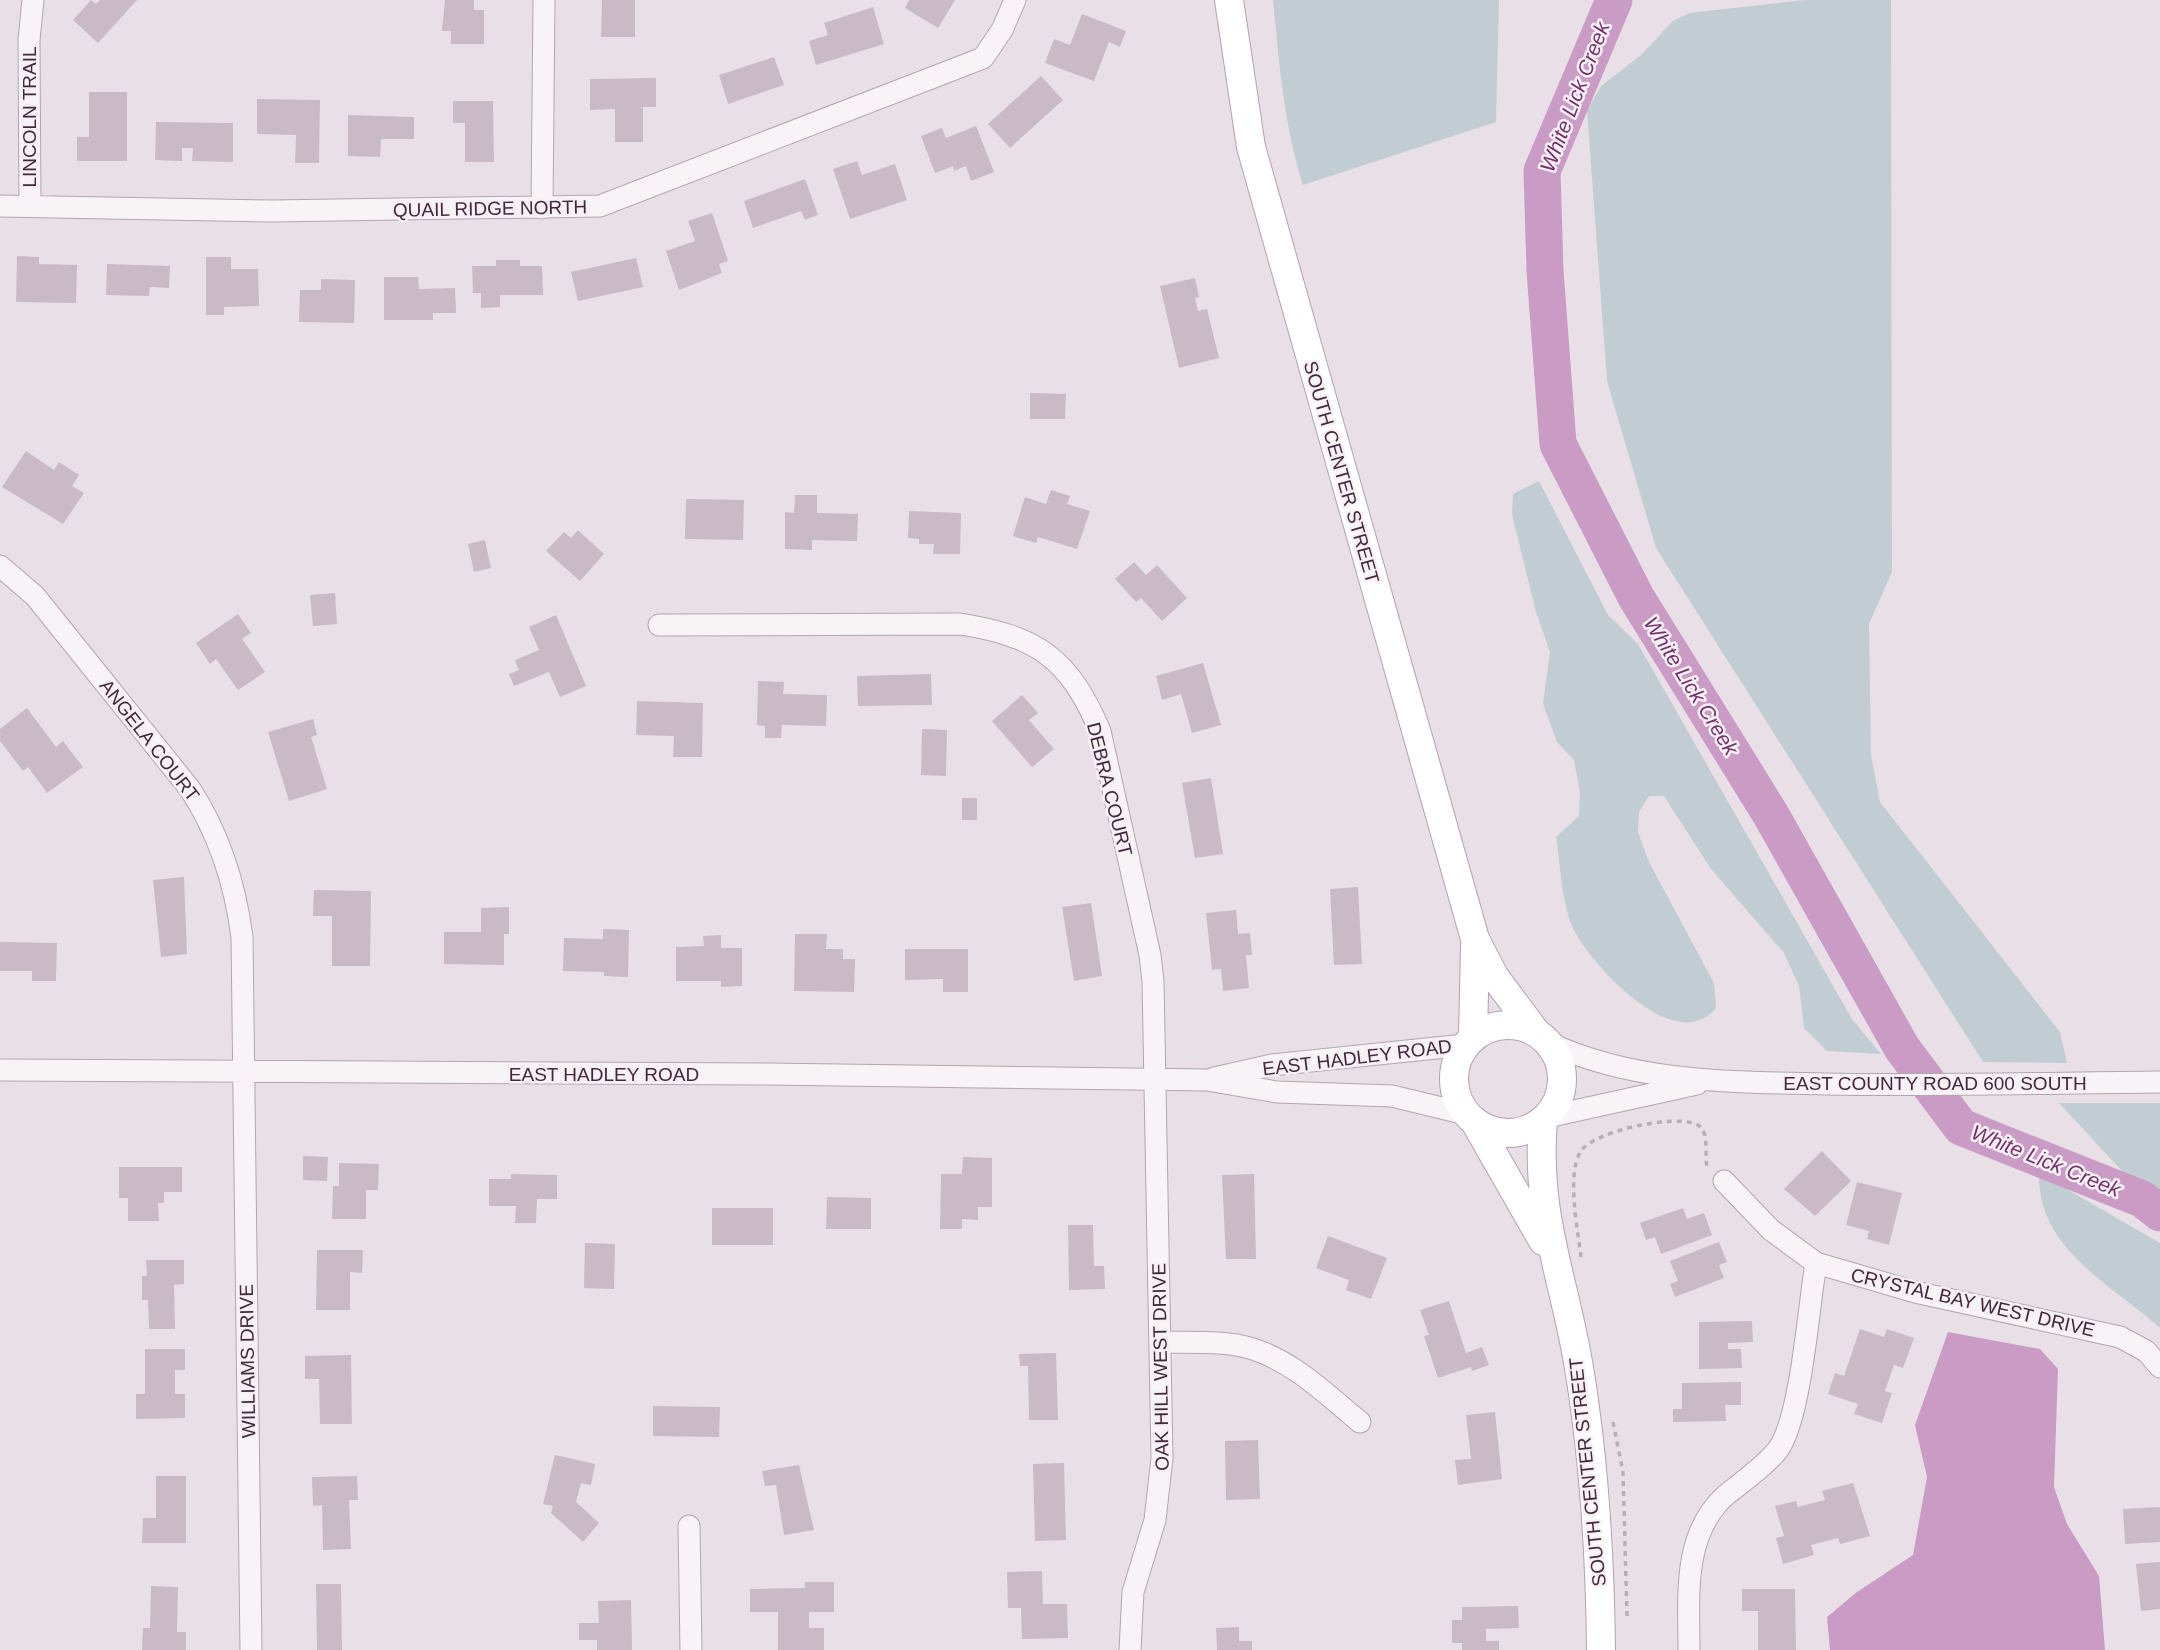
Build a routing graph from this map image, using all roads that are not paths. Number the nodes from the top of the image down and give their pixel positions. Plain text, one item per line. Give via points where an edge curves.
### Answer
1 (33, 0) edge
2 (544, 0) edge
3 (1015, 0) edge
4 (1228, 0) edge
5 (0, 206) edge
6 (30, 206) junction
7 (542, 208) junction
8 (0, 566) edge
9 (659, 625) dead end
10 (1475, 939) junction
11 (1542, 1037) junction
12 (1469, 1041) junction
13 (0, 1070) edge
14 (242, 1071) junction
15 (1156, 1080) junction
16 (1208, 1080) junction
17 (1709, 1081) junction
18 (2160, 1082) edge
19 (1471, 1118) junction
20 (1545, 1119) junction
21 (1724, 1181) road end
22 (1552, 1255) junction
23 (1816, 1263) junction
24 (1160, 1342) junction
25 (2160, 1367) edge
26 (1360, 1422) dead end
27 (689, 1526) dead end
28 (251, 1650) edge
29 (691, 1650) edge
30 (1130, 1650) edge
31 (1601, 1650) edge
32 (1689, 1650) edge

1 - 6 street, LINCOLN TRAIL
2 - 7 street
3 - 7 street, QUAIL RIDGE NORTH via 983,58 600,206
4 - 10 main road, SOUTH CENTER STREET via 1251,147
5 - 6 street, LINCOLN TRAIL
6 - 7 street, QUAIL RIDGE NORTH via 272,211
8 - 14 street, ANGELA COURT via 35,596 207,815 237,900 242,937
9 - 15 street, DEBRA COURT via 960,624 999,631 1055,659 1076,685 1100,731 1150,956
10 - 11 main road, SOUTH CENTER STREET via 1493,976
10 - 12 main road, SOUTH CENTER STREET
11 - 12 main road via 1503,1024 1487,1028
11 - 17 street, EAST COUNTY ROAD 600 SOUTH via 1602,1064
11 - 20 main road via 1560,1063 1562,1086
12 - 16 street, EAST HADLEY ROAD via 1272,1065
12 - 19 main road via 1454,1067 1453,1079 1459,1104
13 - 14 street, EAST HADLEY ROAD
14 - 15 street, EAST HADLEY ROAD
14 - 28 street, WILLIAMS DRIVE
15 - 16 street, EAST HADLEY ROAD
15 - 24 street, OAK HILL WEST DRIVE
16 - 19 street, EAST HADLEY ROAD via 1277,1092 1392,1096
17 - 18 street, EAST COUNTY ROAD 600 SOUTH via 1878,1085
17 - 20 street, EAST COUNTY ROAD 600 SOUTH
19 - 20 main road via 1491,1130 1509,1133 1527,1130
19 - 22 main road, SOUTH CENTER STREET
20 - 22 main road, SOUTH CENTER STREET via 1540,1176
21 - 23 street, CRYSTAL BAY WEST DRIVE via 1771,1230
22 - 31 main road, SOUTH CENTER STREET via 1584,1413
23 - 25 street, CRYSTAL BAY WEST DRIVE via 1915,1292 2120,1337 2146,1351
23 - 32 street via 1791,1422 1780,1448 1715,1505 1701,1527 1692,1556
24 - 26 street via 1251,1348 1286,1363
24 - 30 street, OAK HILL WEST DRIVE via 1160,1487 1133,1592
27 - 29 street

